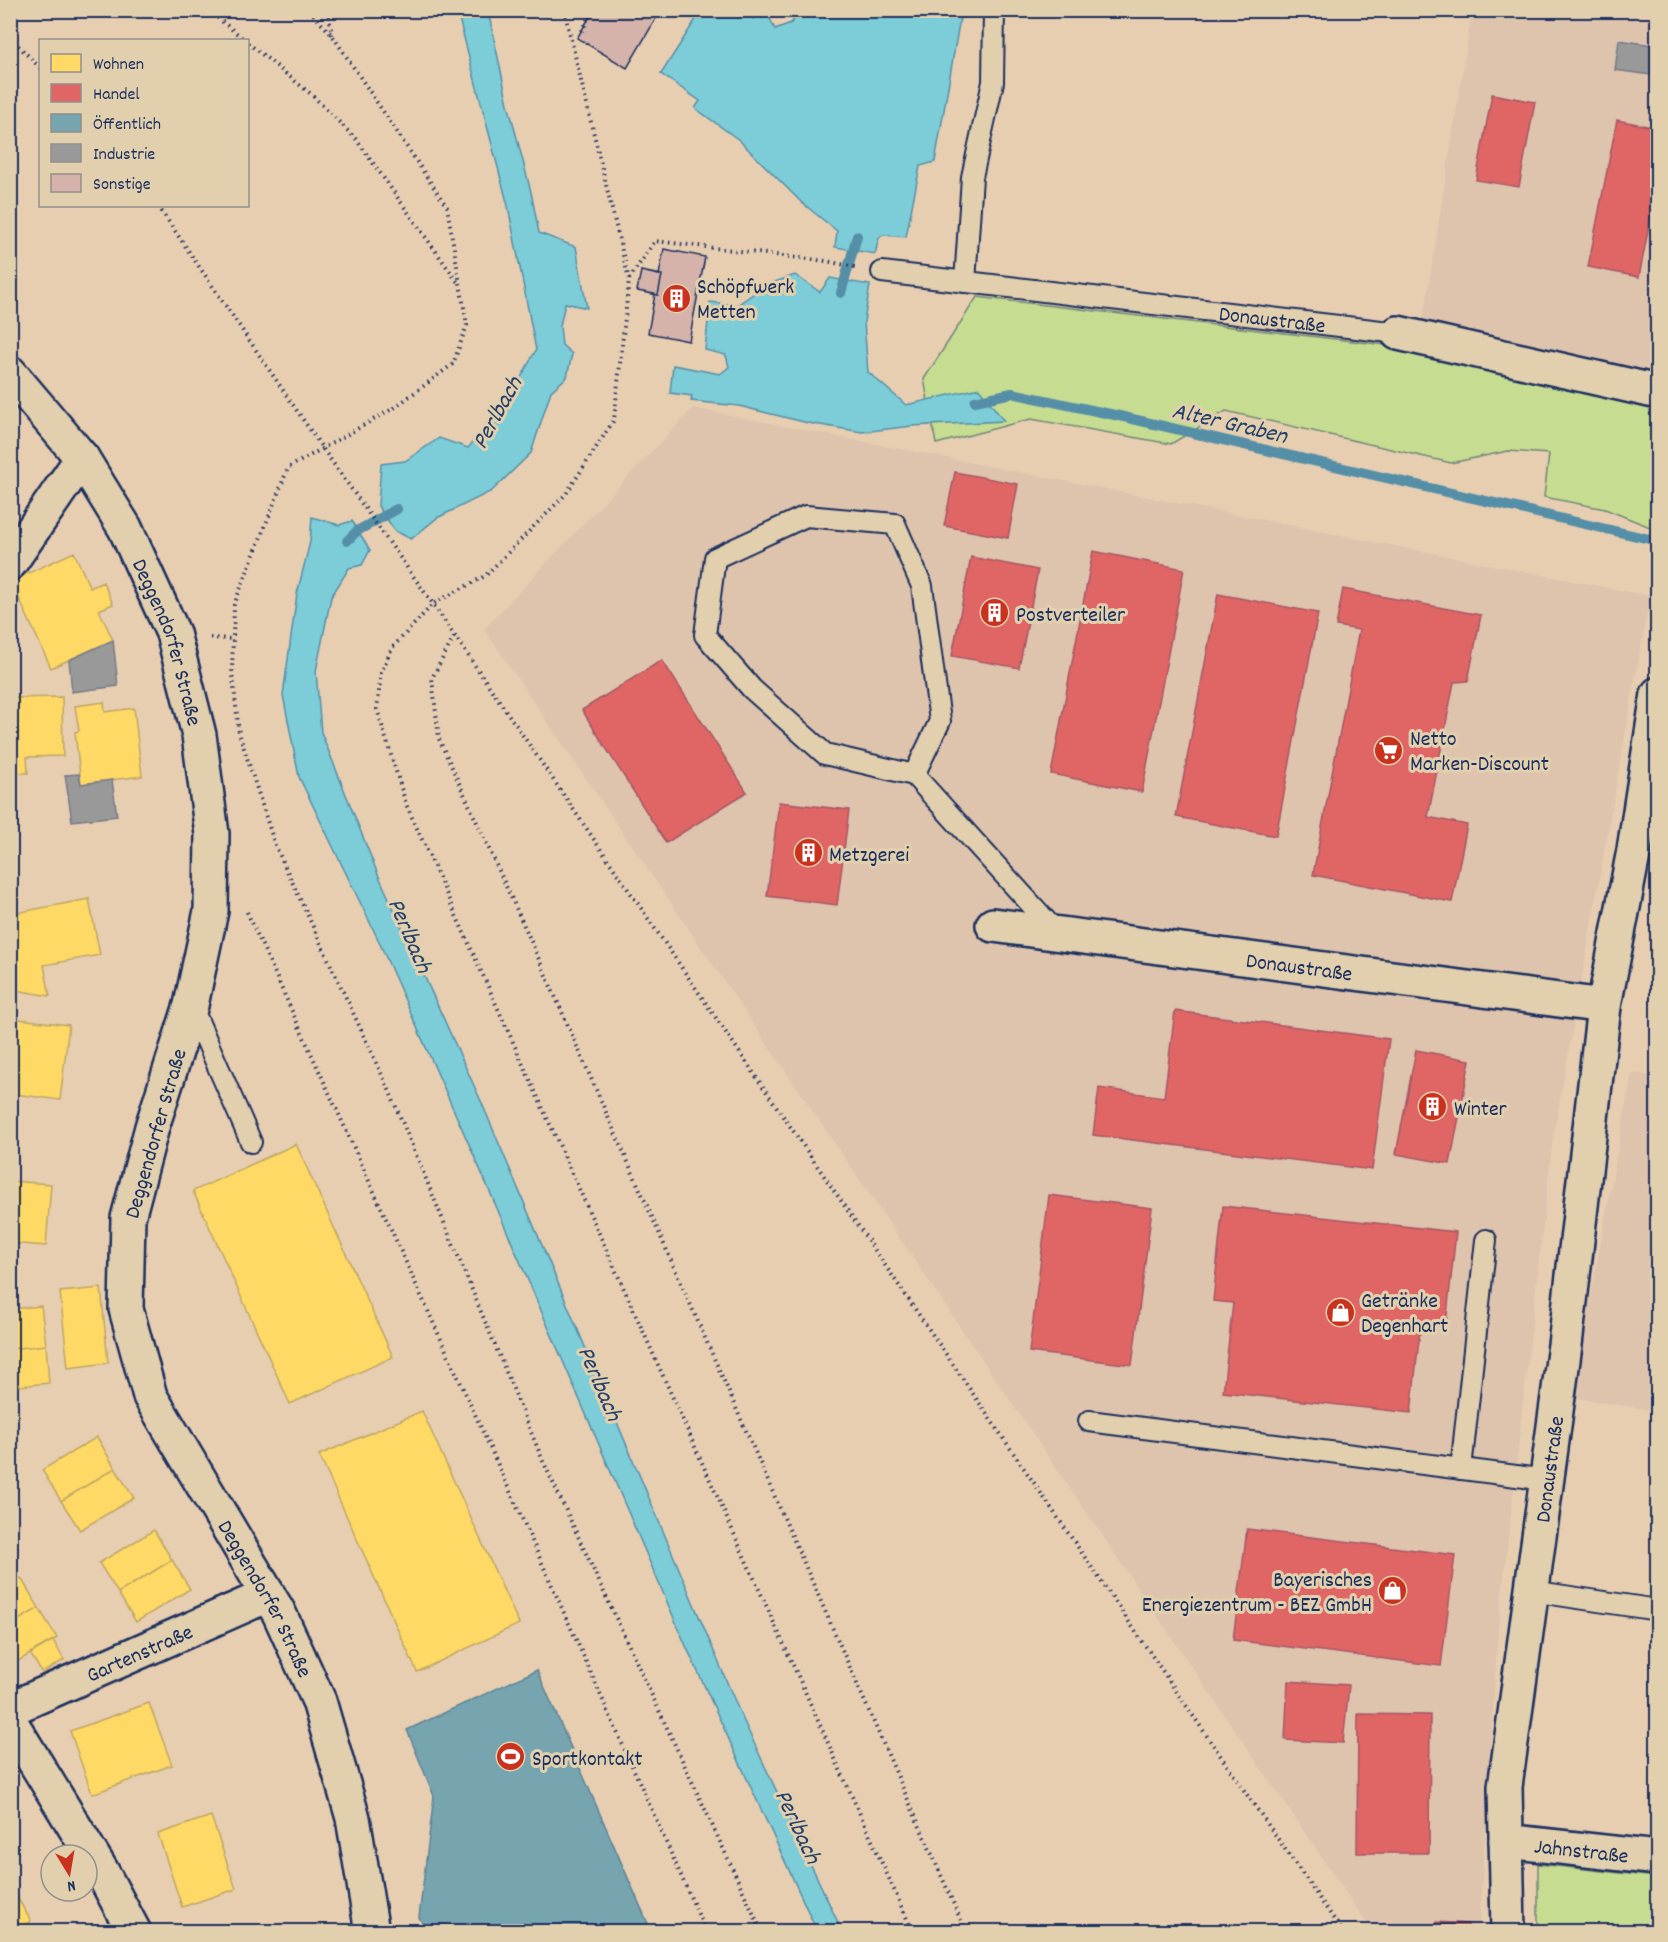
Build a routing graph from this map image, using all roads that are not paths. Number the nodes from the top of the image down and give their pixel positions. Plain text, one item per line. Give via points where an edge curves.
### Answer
1 (994, 10) edge
2 (882, 272) dead end
3 (965, 282) junction
4 (1398, 333) joint
5 (10, 373) edge
6 (1658, 392) edge
7 (82, 458) junction
8 (10, 563) edge
9 (1658, 694) edge
10 (914, 775) junction
11 (993, 925) dead end
12 (1058, 933) junction
13 (192, 1005) junction
14 (1604, 1006) junction
15 (251, 1142) dead end
16 (1486, 1240) dead end
17 (1089, 1421) dead end
18 (1461, 1469) junction
19 (1546, 1480) junction
20 (1532, 1591) junction
21 (268, 1595) junction
22 (1658, 1610) edge
23 (10, 1709) edge
24 (10, 1721) edge
25 (1506, 1841) junction
26 (1658, 1858) edge
27 (134, 1932) edge
28 (372, 1932) edge
29 (1508, 1932) edge

1 - 3 lane via 993,82 972,177
2 - 3 lane, Donaustraße
3 - 4 lane, Donaustraße
4 - 6 street, Donaustraße
5 - 7 street, Deggendorfer Straße
7 - 8 street
7 - 13 street, Deggendorfer Straße via 125,528 173,633 199,735 212,834 211,889
9 - 14 street, Donaustraße
10 - 10 lane via 825,754 752,689 705,635 715,558 806,516 895,524 922,586 940,721
10 - 12 lane
11 - 12 street, Donaustraße
12 - 14 street, Donaustraße
13 - 15 lane
13 - 21 street, Deggendorfer Straße via 152,1127 128,1218 126,1309 150,1396
14 - 19 street, Donaustraße
16 - 18 lane
17 - 18 lane
18 - 19 lane
19 - 20 street, Donaustraße
20 - 22 lane
20 - 25 street, Donaustraße via 1505,1787
21 - 23 street, Gartenstraße
21 - 28 street, Deggendorfer Straße via 319,1701 353,1818
24 - 27 street
25 - 26 street, Jahnstraße
25 - 29 street, Donaustraße

